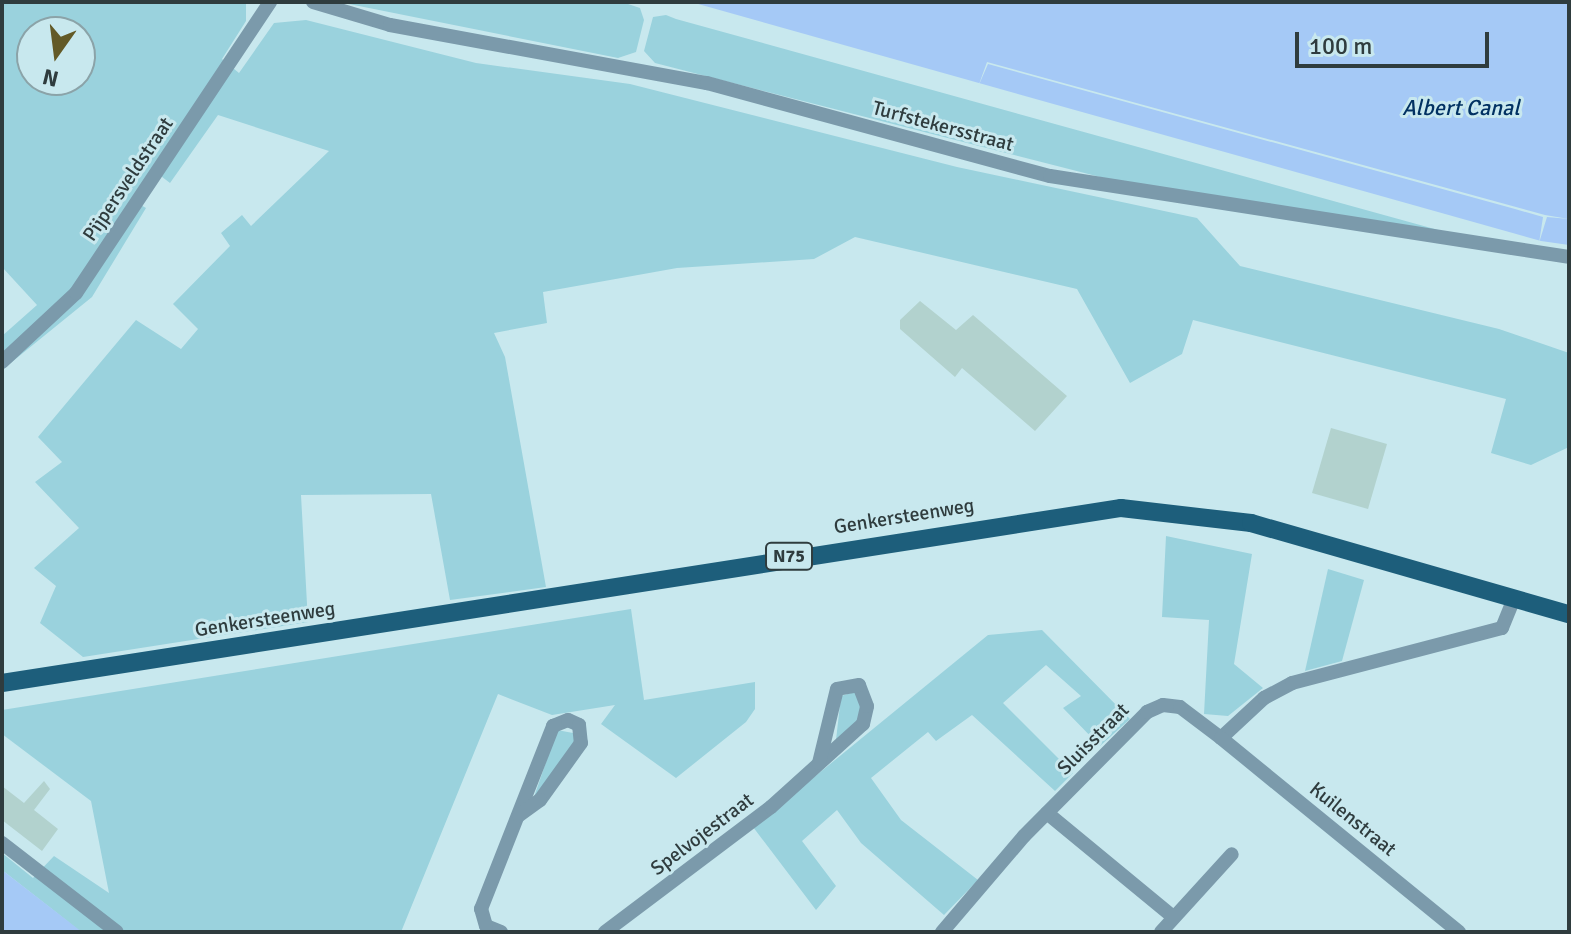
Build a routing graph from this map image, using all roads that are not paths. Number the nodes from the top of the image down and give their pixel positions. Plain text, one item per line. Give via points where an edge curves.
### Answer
1 (270, 2) edge
2 (313, 2) edge
3 (1569, 257) edge
4 (2, 362) edge
5 (1514, 599) junction
6 (1569, 614) edge
7 (2, 683) edge
8 (1221, 738) junction
9 (819, 763) junction
10 (1047, 813) junction
11 (519, 815) junction
12 (2, 843) edge
13 (1232, 854) dead end
14 (1173, 917) junction
15 (117, 932) edge
16 (501, 932) edge
17 (605, 932) edge
18 (942, 932) edge
19 (1161, 932) edge
20 (1459, 932) edge

1 - 4 street, Pijpersveldstraat via 76,293
2 - 3 street, Turfstekersstraat via 390,25 707,83 1050,176
5 - 6 main road, Genkersteenweg / N75
5 - 7 main road, Genkersteenweg / N75 via 1251,523 1186,511 1091,510
5 - 8 street via 1502,628 1292,683 1264,698
8 - 10 street, Sluisstraat via 1180,707 1163,705 1147,712
8 - 20 street, Kuilenstraat
9 - 9 street, Spelvojestraat via 837,689 859,685 866,718
9 - 17 street, Spelvojestraat
10 - 14 street
10 - 18 street, Sluisstraat
11 - 11 street via 553,726 568,720 579,725 581,743 540,800
11 - 16 street via 481,909 486,926
12 - 15 street
13 - 14 street
14 - 19 street

